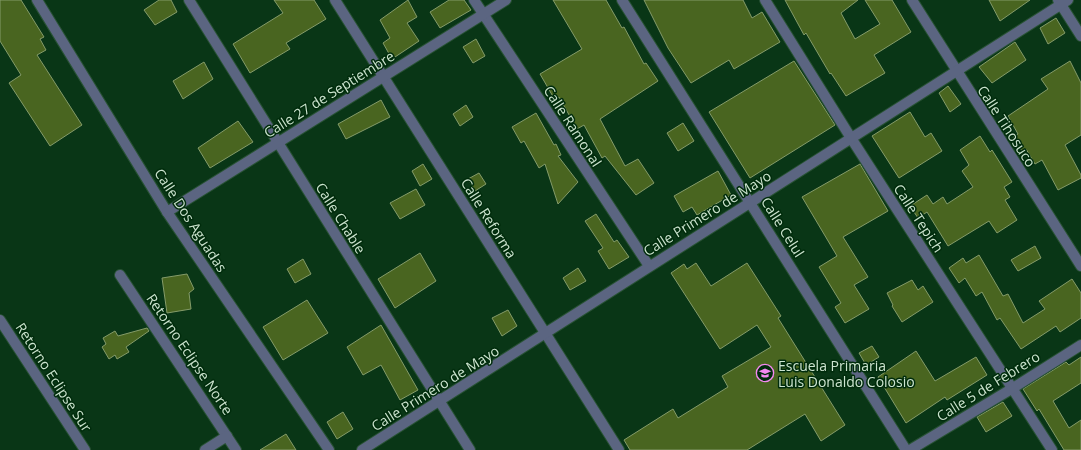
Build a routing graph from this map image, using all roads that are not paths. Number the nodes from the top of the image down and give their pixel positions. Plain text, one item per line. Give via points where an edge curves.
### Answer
1 (37, 0) edge
2 (189, 0) edge
3 (335, 0) edge
4 (474, 0) edge
5 (506, 0) edge
6 (622, 0) edge
7 (765, 0) edge
8 (912, 0) edge
9 (1062, 1) edge
10 (483, 15) junction
11 (1081, 36) edge
12 (956, 72) junction
13 (384, 77) junction
14 (851, 138) junction
15 (278, 143) junction
16 (751, 202) junction
17 (167, 212) junction
18 (649, 266) junction
19 (1081, 266) edge
20 (120, 275) dead end
21 (0, 320) edge
22 (546, 334) junction
23 (1081, 345) edge
24 (1013, 388) junction
25 (440, 402) junction
26 (227, 436) junction
27 (85, 450) edge
28 (205, 450) edge
29 (236, 450) edge
30 (329, 450) edge
31 (362, 450) edge
32 (470, 450) edge
33 (619, 450) edge
34 (906, 450) edge
35 (910, 450) edge
36 (1052, 450) edge

1 - 17 street, Calle Dos Aguadas
2 - 15 street, Calle Chable
3 - 13 street, Calle Reforma
4 - 10 street, Calle Ramonal
5 - 10 street, Calle 27 de Septiembre
6 - 16 street, Calle Celul
7 - 14 street, Calle Tepich
8 - 12 street, Calle Tihosuco
9 - 11 street
9 - 12 street, Calle Primero de Mayo
10 - 13 street, Calle 27 de Septiembre
10 - 18 street, Calle Ramonal
12 - 14 street, Calle Primero de Mayo
12 - 19 street, Calle Tihosuco
13 - 15 street, Calle 27 de Septiembre
13 - 22 street, Calle Reforma
14 - 16 street, Calle Primero de Mayo
14 - 24 street, Calle Tepich
15 - 17 street, Calle 27 de Septiembre
15 - 25 street, Calle Chable
16 - 18 street, Calle Primero de Mayo
16 - 34 street, Calle Celul
17 - 30 street, Calle Dos Aguadas
18 - 22 street, Calle Primero de Mayo
20 - 26 street, Retorno Eclipse Norte
21 - 27 street, Retorno Eclipse Sur
22 - 25 street, Calle Primero de Mayo
22 - 33 street, Calle Reforma
23 - 24 street, Calle 5 de Febrero
24 - 35 street, Calle 5 de Febrero
24 - 36 street, Calle Tepich
25 - 31 street, Calle Primero de Mayo
25 - 32 street, Calle Chable
26 - 28 street
26 - 29 street, Retorno Eclipse Norte

